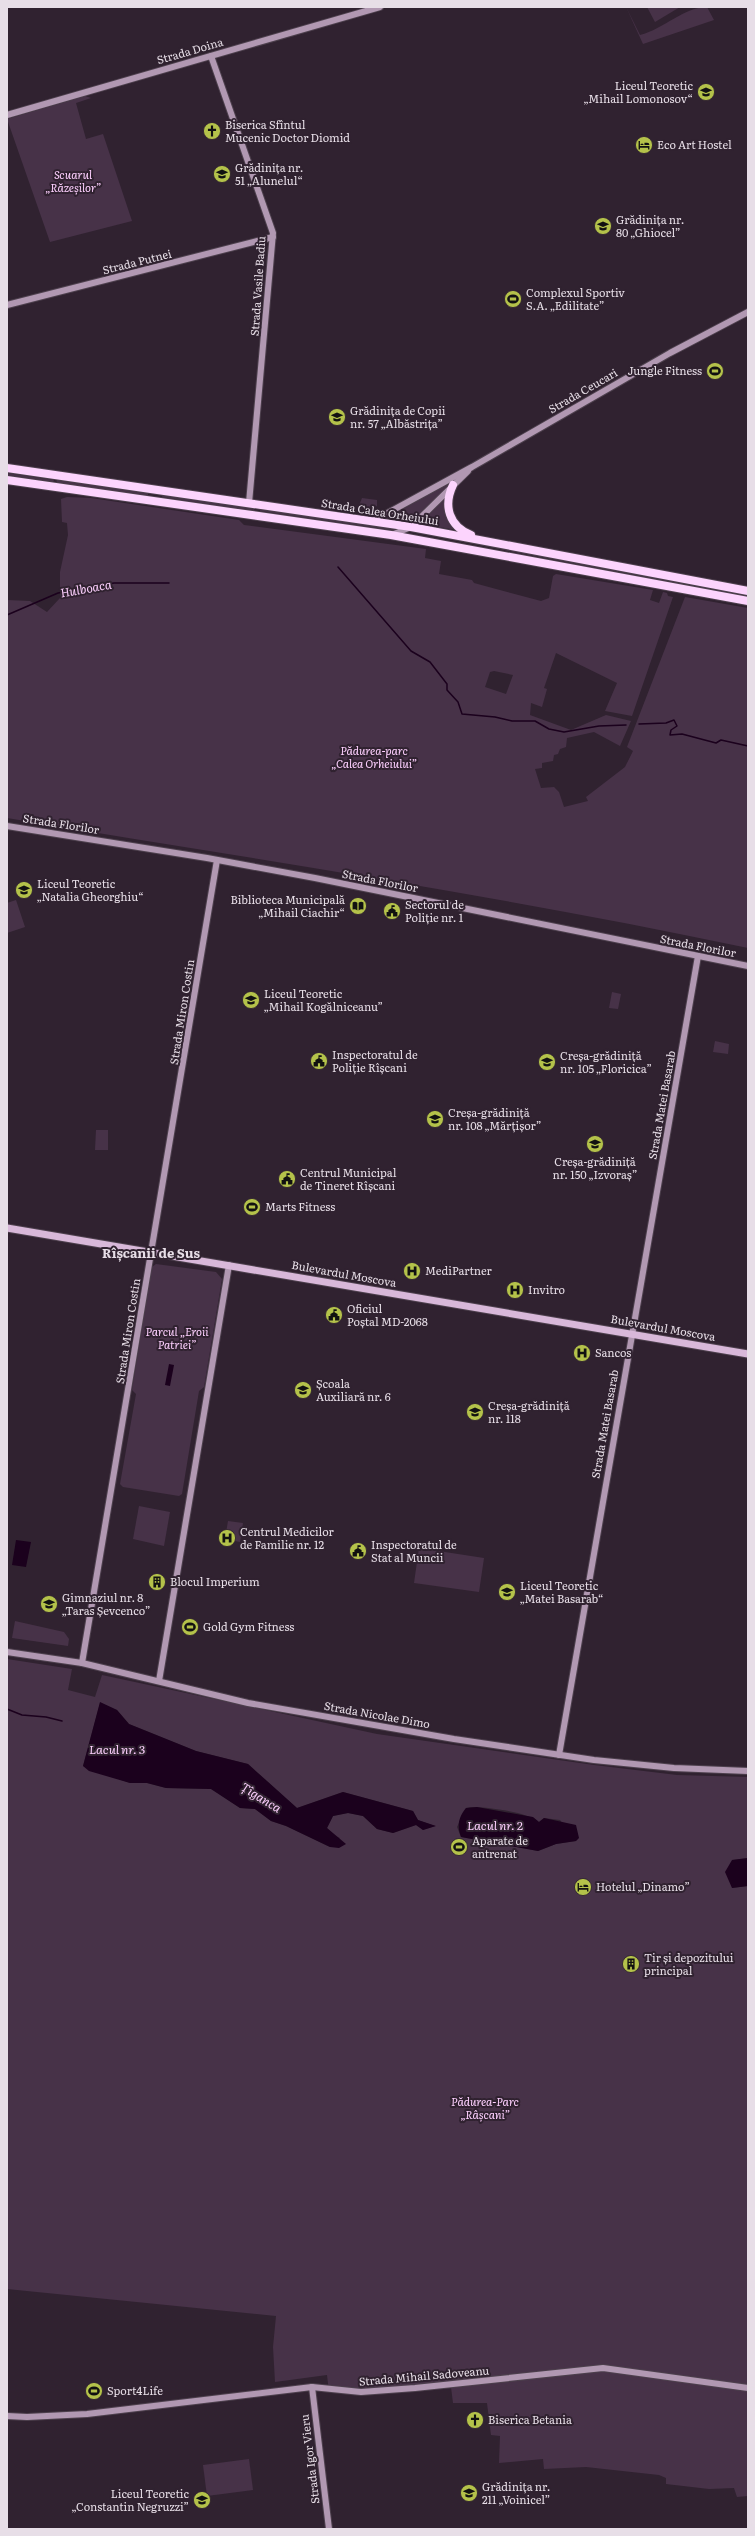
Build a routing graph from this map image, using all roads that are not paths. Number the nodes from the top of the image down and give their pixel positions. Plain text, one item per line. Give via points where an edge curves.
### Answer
1 (380, 7) edge
2 (211, 56) junction
3 (7, 115) edge
4 (273, 237) junction
5 (7, 305) edge
6 (748, 312) edge
7 (472, 467) junction
8 (7, 468) edge
9 (7, 480) edge
10 (453, 485) junction
11 (157, 490) junction
12 (156, 500) junction
13 (249, 503) junction
14 (373, 521) junction
15 (411, 527) junction
16 (391, 535) junction
17 (488, 542) junction
18 (490, 552) junction
19 (748, 591) edge
20 (748, 601) edge
21 (7, 826) edge
22 (217, 860) junction
23 (698, 956) junction
24 (748, 966) edge
25 (7, 1228) edge
26 (151, 1252) junction
27 (229, 1265) junction
28 (632, 1334) junction
29 (748, 1354) edge
30 (7, 1652) edge
31 (82, 1663) junction
32 (159, 1681) junction
33 (559, 1755) junction
34 (748, 1771) edge
35 (312, 2387) junction
36 (748, 2388) edge
37 (7, 2416) edge
38 (329, 2529) edge

1 - 2 street, Strada Doina
2 - 3 street, Strada Doina
2 - 4 street, Strada Vasile Badiu
4 - 5 street, Strada Putnei
4 - 13 street, Strada Vasile Badiu
6 - 7 street, Strada Ceucari via 608,388
7 - 10 street, Strada Ceucari
7 - 14 street, Strada Ceucari
8 - 11 highway, Strada Calea Orheiului
9 - 12 highway, Strada Calea Orheiului
10 - 15 street, Strada Ceucari
10 - 17 highway via 447,503 449,514 463,532
11 - 12 highway
11 - 13 highway, Strada Calea Orheiului
12 - 16 highway, Strada Calea Orheiului
13 - 14 highway, Strada Calea Orheiului
14 - 15 highway, Strada Calea Orheiului
15 - 16 street, Strada Ceucari via 402,533
15 - 17 highway, Strada Calea Orheiului
16 - 18 highway, Strada Calea Orheiului
17 - 18 highway
17 - 19 highway, Strada Calea Orheiului
18 - 20 highway, Strada Calea Orheiului
21 - 22 street, Strada Florilor
22 - 23 street, Strada Florilor
22 - 26 street, Strada Miron Costin
23 - 24 street, Strada Florilor
23 - 28 street, Strada Matei Basarab
25 - 26 main road, Bulevardul Moscova
26 - 27 main road, Bulevardul Moscova
26 - 31 street, Strada Miron Costin
27 - 28 main road, Bulevardul Moscova
27 - 32 street
28 - 29 main road, Bulevardul Moscova
28 - 33 street, Strada Matei Basarab
30 - 31 street, Strada Nicolae Dimo
31 - 32 street, Strada Nicolae Dimo
32 - 33 street, Strada Nicolae Dimo via 248,1703
33 - 34 street, Strada Nicolae Dimo via 674,1768
35 - 36 street, Strada Mihail Sadoveanu via 369,2392 603,2368
35 - 37 street, Strada Mihail Sadoveanu via 87,2414
35 - 38 street, Strada Igor Vieru

